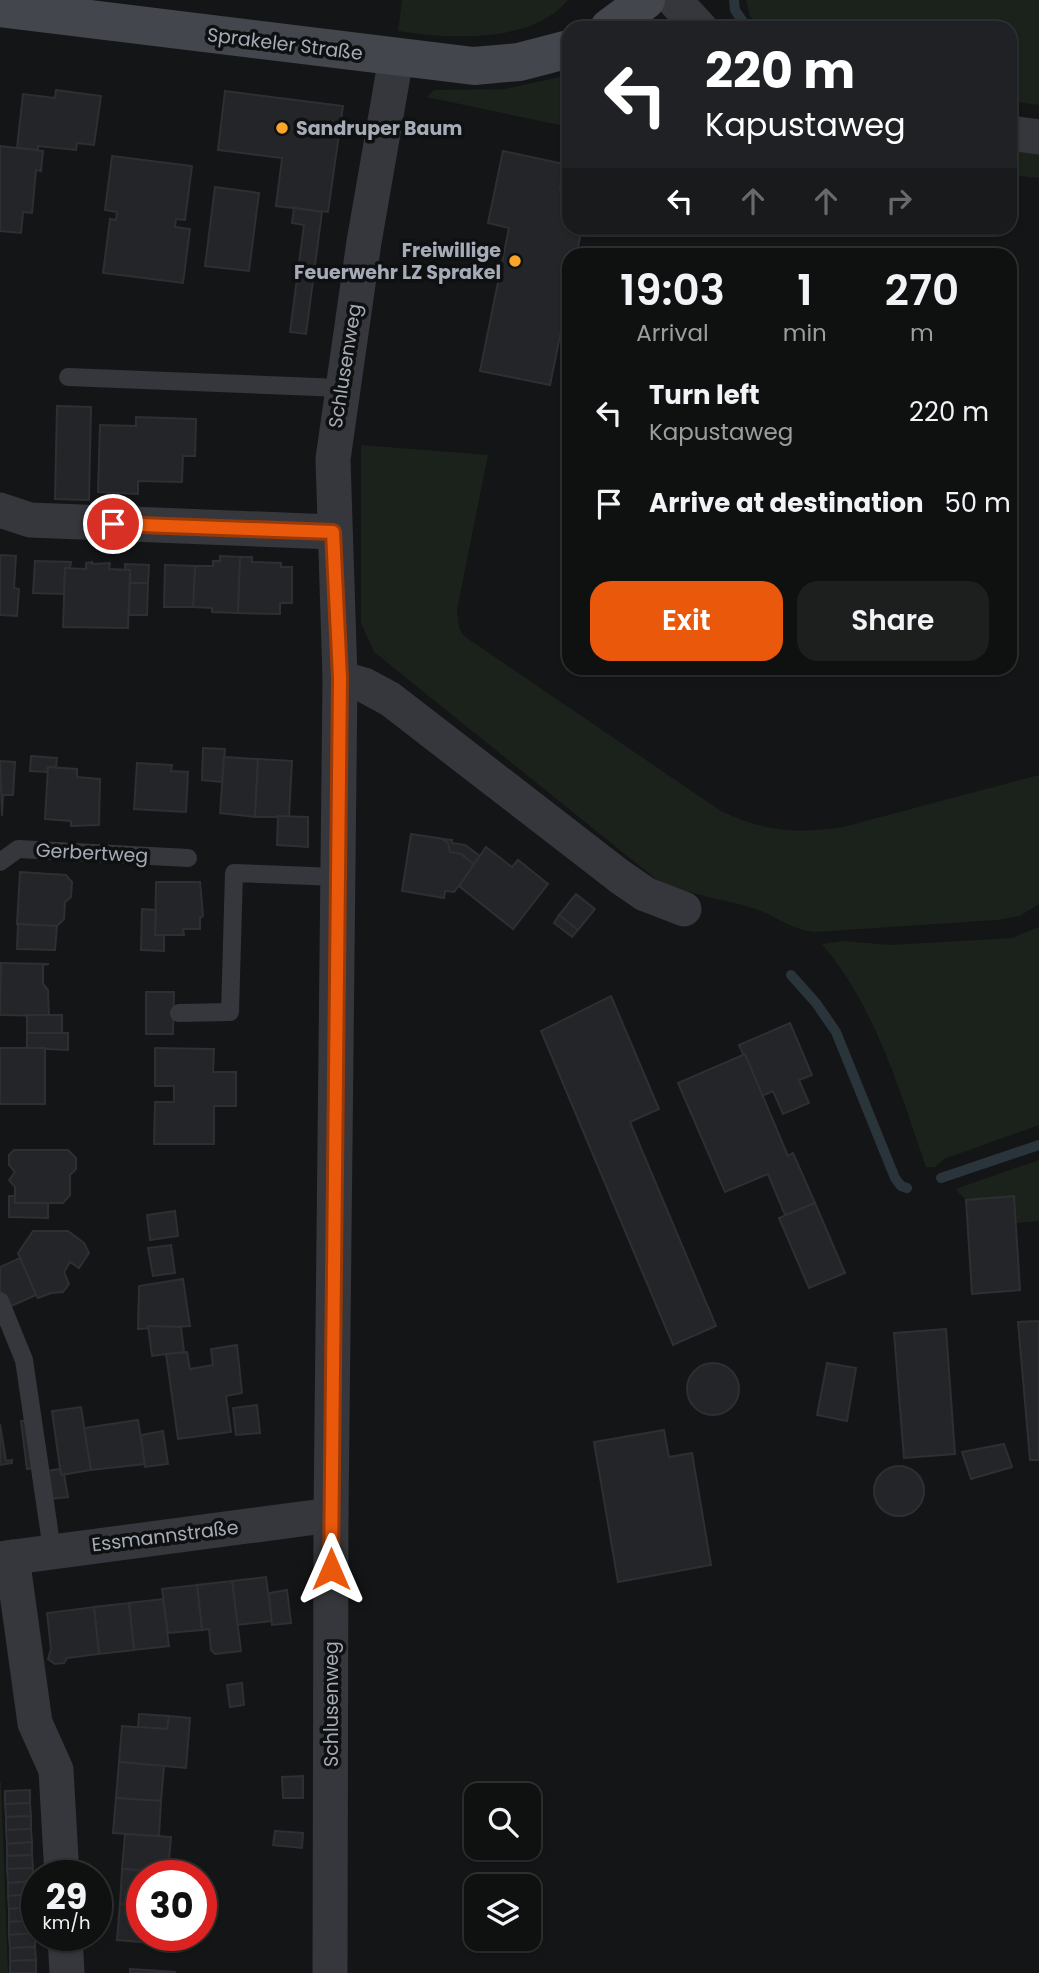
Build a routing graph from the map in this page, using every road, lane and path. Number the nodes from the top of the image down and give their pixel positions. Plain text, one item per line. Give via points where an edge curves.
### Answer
1 (646, 0) edge
2 (674, 0) edge
3 (0, 8) edge
4 (125, 12) edge
5 (618, 21) edge
6 (694, 21) edge
7 (562, 51) edge
8 (396, 58) junction
9 (1017, 134) edge
10 (1039, 136) edge
11 (68, 377) dead end
12 (341, 388) junction
13 (0, 510) edge
14 (333, 532) junction
15 (340, 678) junction
16 (188, 858) dead end
17 (0, 862) edge
18 (337, 877) junction
19 (684, 909) dead end
20 (179, 1013) dead end
21 (0, 1301) edge
22 (331, 1515) junction
23 (52, 1550) junction
24 (6, 1558) edge
25 (61, 1860) edge
26 (66, 1951) edge
27 (67, 1973) edge
28 (330, 1973) edge

1 - 5 street
2 - 6 street
3 - 4 street, Sprakeler Straße
4 - 8 street, Sprakeler Straße
7 - 8 street, Sprakeler Straße via 488,66
8 - 12 street, Schlusenweg
9 - 10 street
11 - 12 lane
12 - 14 street, Schlusenweg via 333,449
13 - 14 street via 30,520
14 - 15 street, Schlusenweg
15 - 18 street, Schlusenweg
15 - 19 street via 390,699 619,876 645,894
16 - 17 lane, Gerbertweg via 18,849
18 - 20 lane via 234,873 230,1012
18 - 22 street, Schlusenweg
21 - 23 lane via 24,1360
22 - 23 street, Essmannstraße
22 - 28 street, Schlusenweg
23 - 24 street, Essmannstraße
24 - 25 street via 35,1723 56,1770
26 - 27 street

